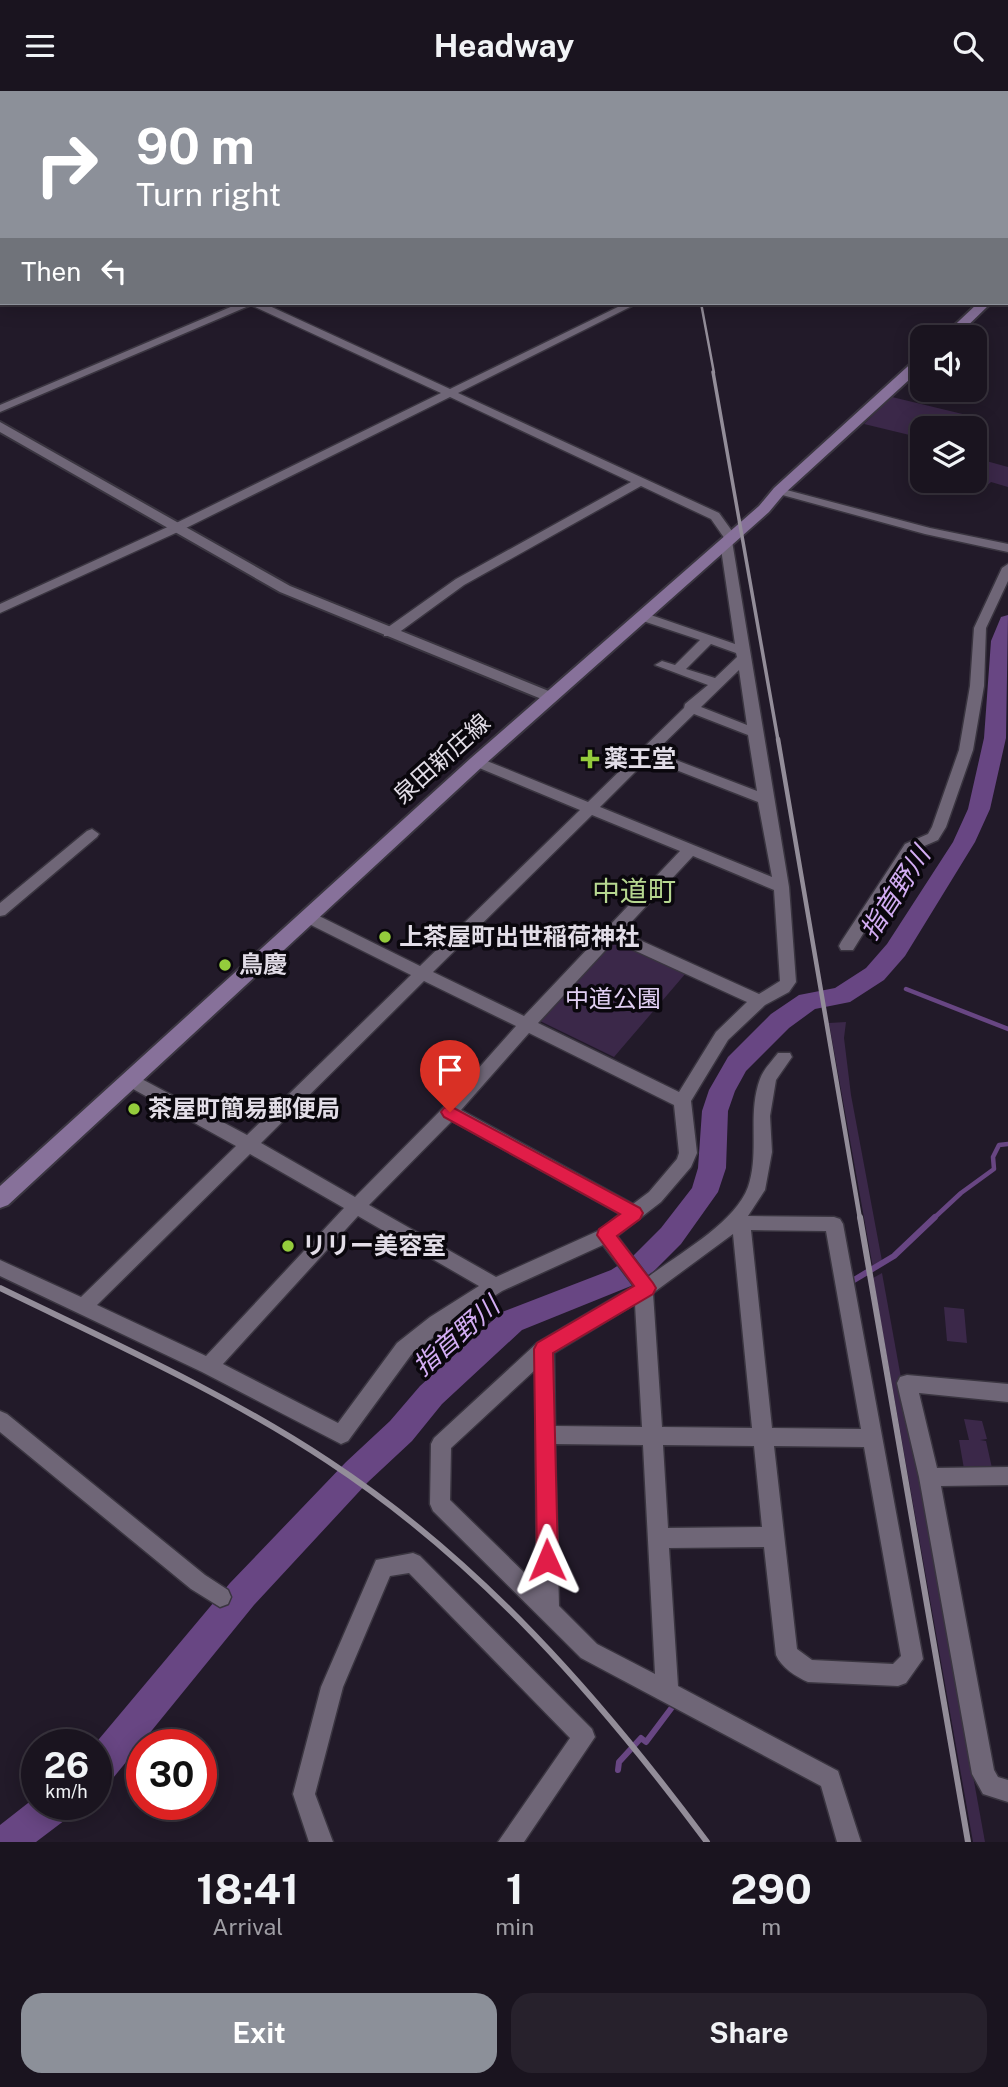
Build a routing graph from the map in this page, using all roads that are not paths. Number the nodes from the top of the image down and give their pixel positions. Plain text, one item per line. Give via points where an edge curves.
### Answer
1 (242, 305) edge
2 (260, 305) edge
3 (629, 305) edge
4 (983, 305) edge
5 (961, 325) edge
6 (910, 372) edge
7 (451, 393) junction
8 (0, 409) edge
9 (0, 426) edge
10 (639, 482) junction
11 (779, 491) junction
12 (176, 528) junction
13 (729, 540) junction
14 (1008, 548) edge
15 (1008, 568) edge
16 (0, 609) edge
17 (641, 616) junction
18 (389, 633) junction
19 (709, 639) junction
20 (742, 654) junction
21 (662, 665) dead end
22 (677, 670) junction
23 (716, 683) junction
24 (550, 697) junction
25 (691, 708) junction
26 (756, 733) junction
27 (645, 753) junction
28 (477, 762) junction
29 (765, 799) junction
30 (588, 808) junction
31 (92, 834) dead end
32 (689, 851) junction
33 (781, 887) junction
34 (0, 911) edge
35 (308, 917) junction
36 (613, 934) junction
37 (847, 946) dead end
38 (423, 972) junction
39 (760, 1001) junction
40 (527, 1024) junction
41 (784, 1057) dead end
42 (130, 1080) junction
43 (682, 1101) junction
44 (450, 1112) junction
45 (248, 1144) junction
46 (0, 1199) edge
47 (356, 1207) junction
48 (634, 1213) junction
49 (737, 1223) junction
50 (606, 1235) junction
51 (0, 1268) edge
52 (495, 1286) junction
53 (645, 1289) junction
54 (82, 1308) junction
55 (544, 1349) junction
56 (209, 1366) junction
57 (1008, 1393) edge
58 (0, 1420) edge
59 (546, 1435) junction
60 (652, 1436) junction
61 (764, 1437) junction
62 (871, 1438) junction
63 (1008, 1476) edge
64 (929, 1477) junction
65 (773, 1537) junction
66 (660, 1538) junction
67 (220, 1597) dead end
68 (548, 1610) junction
69 (667, 1692) junction
70 (1008, 1791) edge
71 (321, 1842) edge
72 (510, 1842) edge
73 (849, 1842) edge

1 - 8 street
2 - 7 street
3 - 7 street
4 - 5 main road
6 - 11 main road, 泉田新庄線
7 - 10 street
7 - 12 street
9 - 12 street
10 - 13 street via 715,516
10 - 18 street via 460,582
11 - 13 main road, 泉田新庄線
11 - 14 street
12 - 16 street
12 - 18 street via 285,589
13 - 17 main road, 泉田新庄線
13 - 20 street
15 - 37 street via 980,628 967,750 939,827 933,837 910,847
17 - 19 street
17 - 24 main road, 泉田新庄線
18 - 24 street
19 - 20 street
19 - 22 street
20 - 23 street
20 - 26 street
21 - 22 street
22 - 23 street
23 - 25 street
24 - 28 main road, 泉田新庄線
25 - 26 street
25 - 27 street
26 - 29 street
27 - 29 street
27 - 30 street
28 - 30 street
28 - 35 main road, 泉田新庄線
29 - 33 street
30 - 32 street
30 - 38 street
31 - 34 street
32 - 33 street
32 - 36 street
33 - 39 street via 788,982
35 - 38 street
35 - 42 main road, 泉田新庄線
36 - 39 street
36 - 40 street
38 - 40 street
38 - 45 street
39 - 43 street via 722,1036
40 - 43 street
40 - 44 street
41 - 49 street via 768,1079 756,1190
42 - 45 street
42 - 46 main road, 泉田新庄線
43 - 48 street via 685,1162 655,1197
44 - 47 street
44 - 48 street
45 - 47 street
45 - 54 street
47 - 52 street
47 - 56 street
48 - 50 street
49 - 53 street
49 - 61 street
49 - 62 street via 834,1224
50 - 52 street
50 - 53 street
51 - 54 street
52 - 56 street via 404,1349 341,1436
53 - 55 street
53 - 60 street
54 - 56 street
55 - 59 street
55 - 68 street via 441,1444 440,1504
57 - 64 street via 908,1383
58 - 67 street
59 - 60 street
59 - 68 street
60 - 61 street
60 - 66 street
61 - 62 street
61 - 65 street
62 - 65 street via 912,1659 898,1675 808,1671 787,1655
63 - 64 street
64 - 70 street via 983,1774 991,1786
65 - 66 street
66 - 69 street
68 - 69 street via 589,1651
69 - 73 street via 830,1779
71 - 72 street via 304,1794 332,1687 383,1567 413,1563 584,1737

